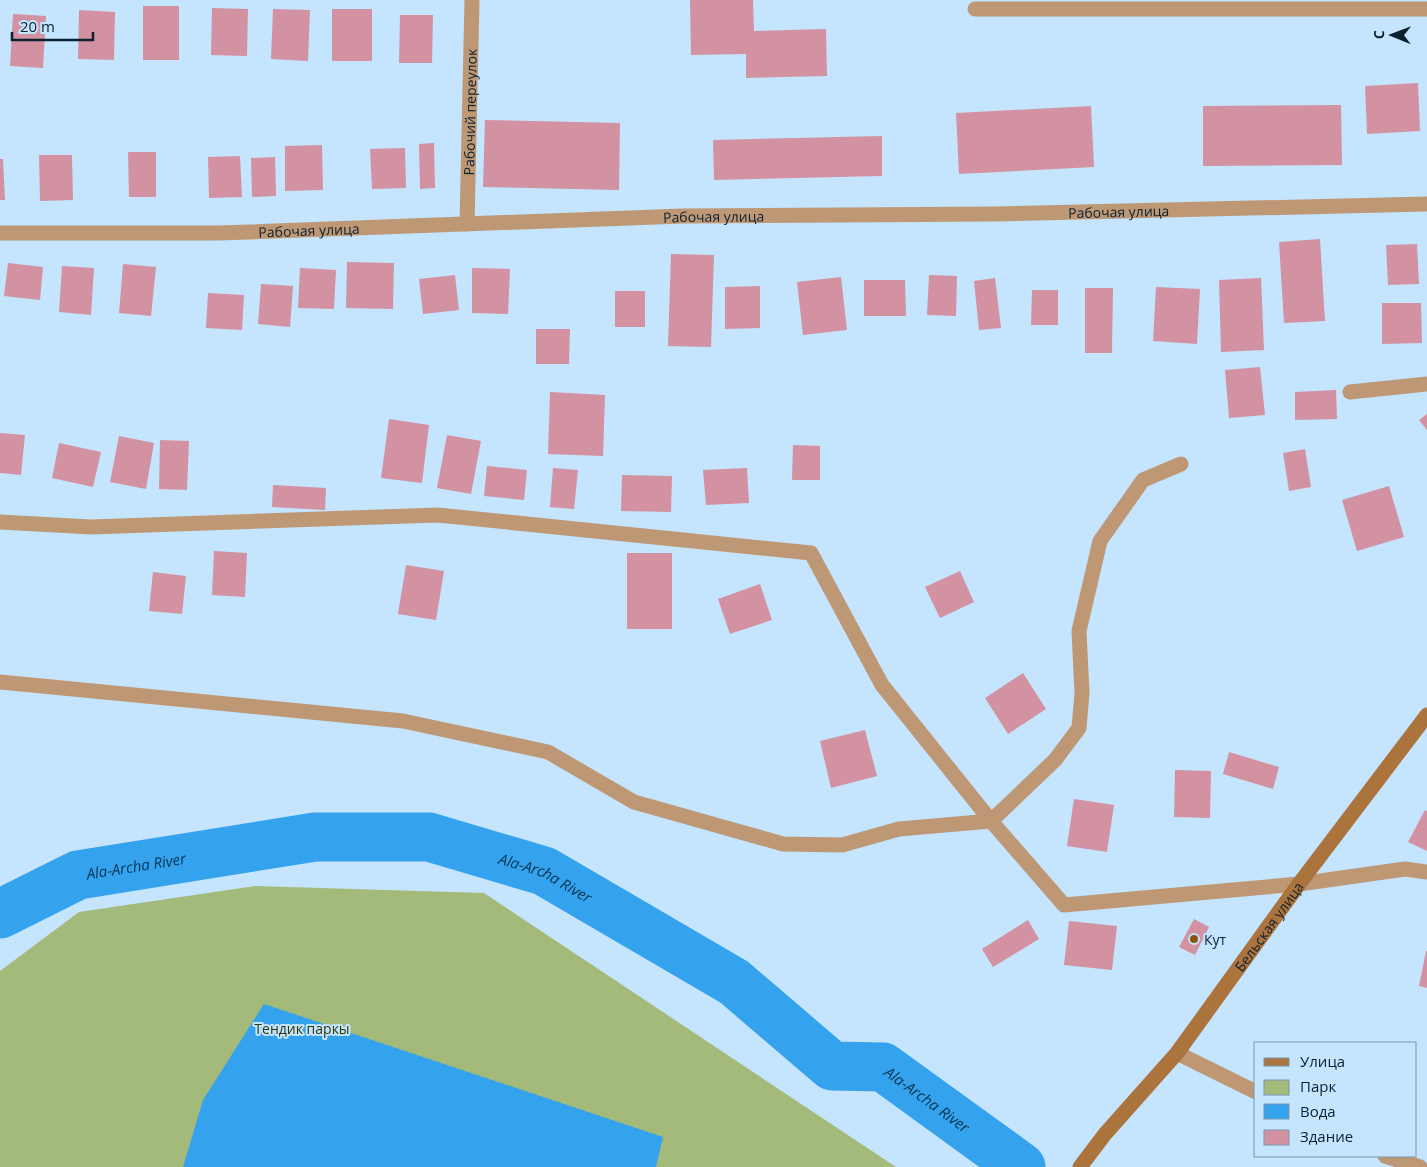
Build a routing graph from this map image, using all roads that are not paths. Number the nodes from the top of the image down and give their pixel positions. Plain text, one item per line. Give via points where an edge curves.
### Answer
1 (472, 0) edge
2 (975, 9) dead end
3 (1427, 9) edge
4 (1427, 204) edge
5 (467, 224) junction
6 (0, 233) edge
7 (1427, 384) edge
8 (1350, 392) dead end
9 (1181, 464) dead end
10 (0, 522) edge
11 (0, 682) edge
12 (1427, 715) edge
13 (992, 821) junction
14 (1427, 872) edge
15 (1299, 884) junction
16 (1177, 1053) junction
17 (1254, 1091) edge
18 (1388, 1157) edge
19 (1080, 1167) edge
20 (1420, 1167) edge

1 - 5 street, Рабочий переулок
2 - 3 street
4 - 5 street, Рабочая улица via 1006,214 683,216
5 - 6 street, Рабочая улица via 219,233
7 - 8 street
9 - 13 street via 1143,480 1100,541 1078,631 1082,693 1079,728 1055,760
10 - 13 street via 91,527 438,515 811,552 882,685
11 - 13 street via 412,723 548,752 634,802 783,844 842,845 899,829
12 - 15 street, Бельская улица
13 - 15 street via 1064,905
14 - 15 street via 1405,869
15 - 16 street, Бельская улица
16 - 17 street
16 - 19 street, Бельская улица
18 - 20 street

